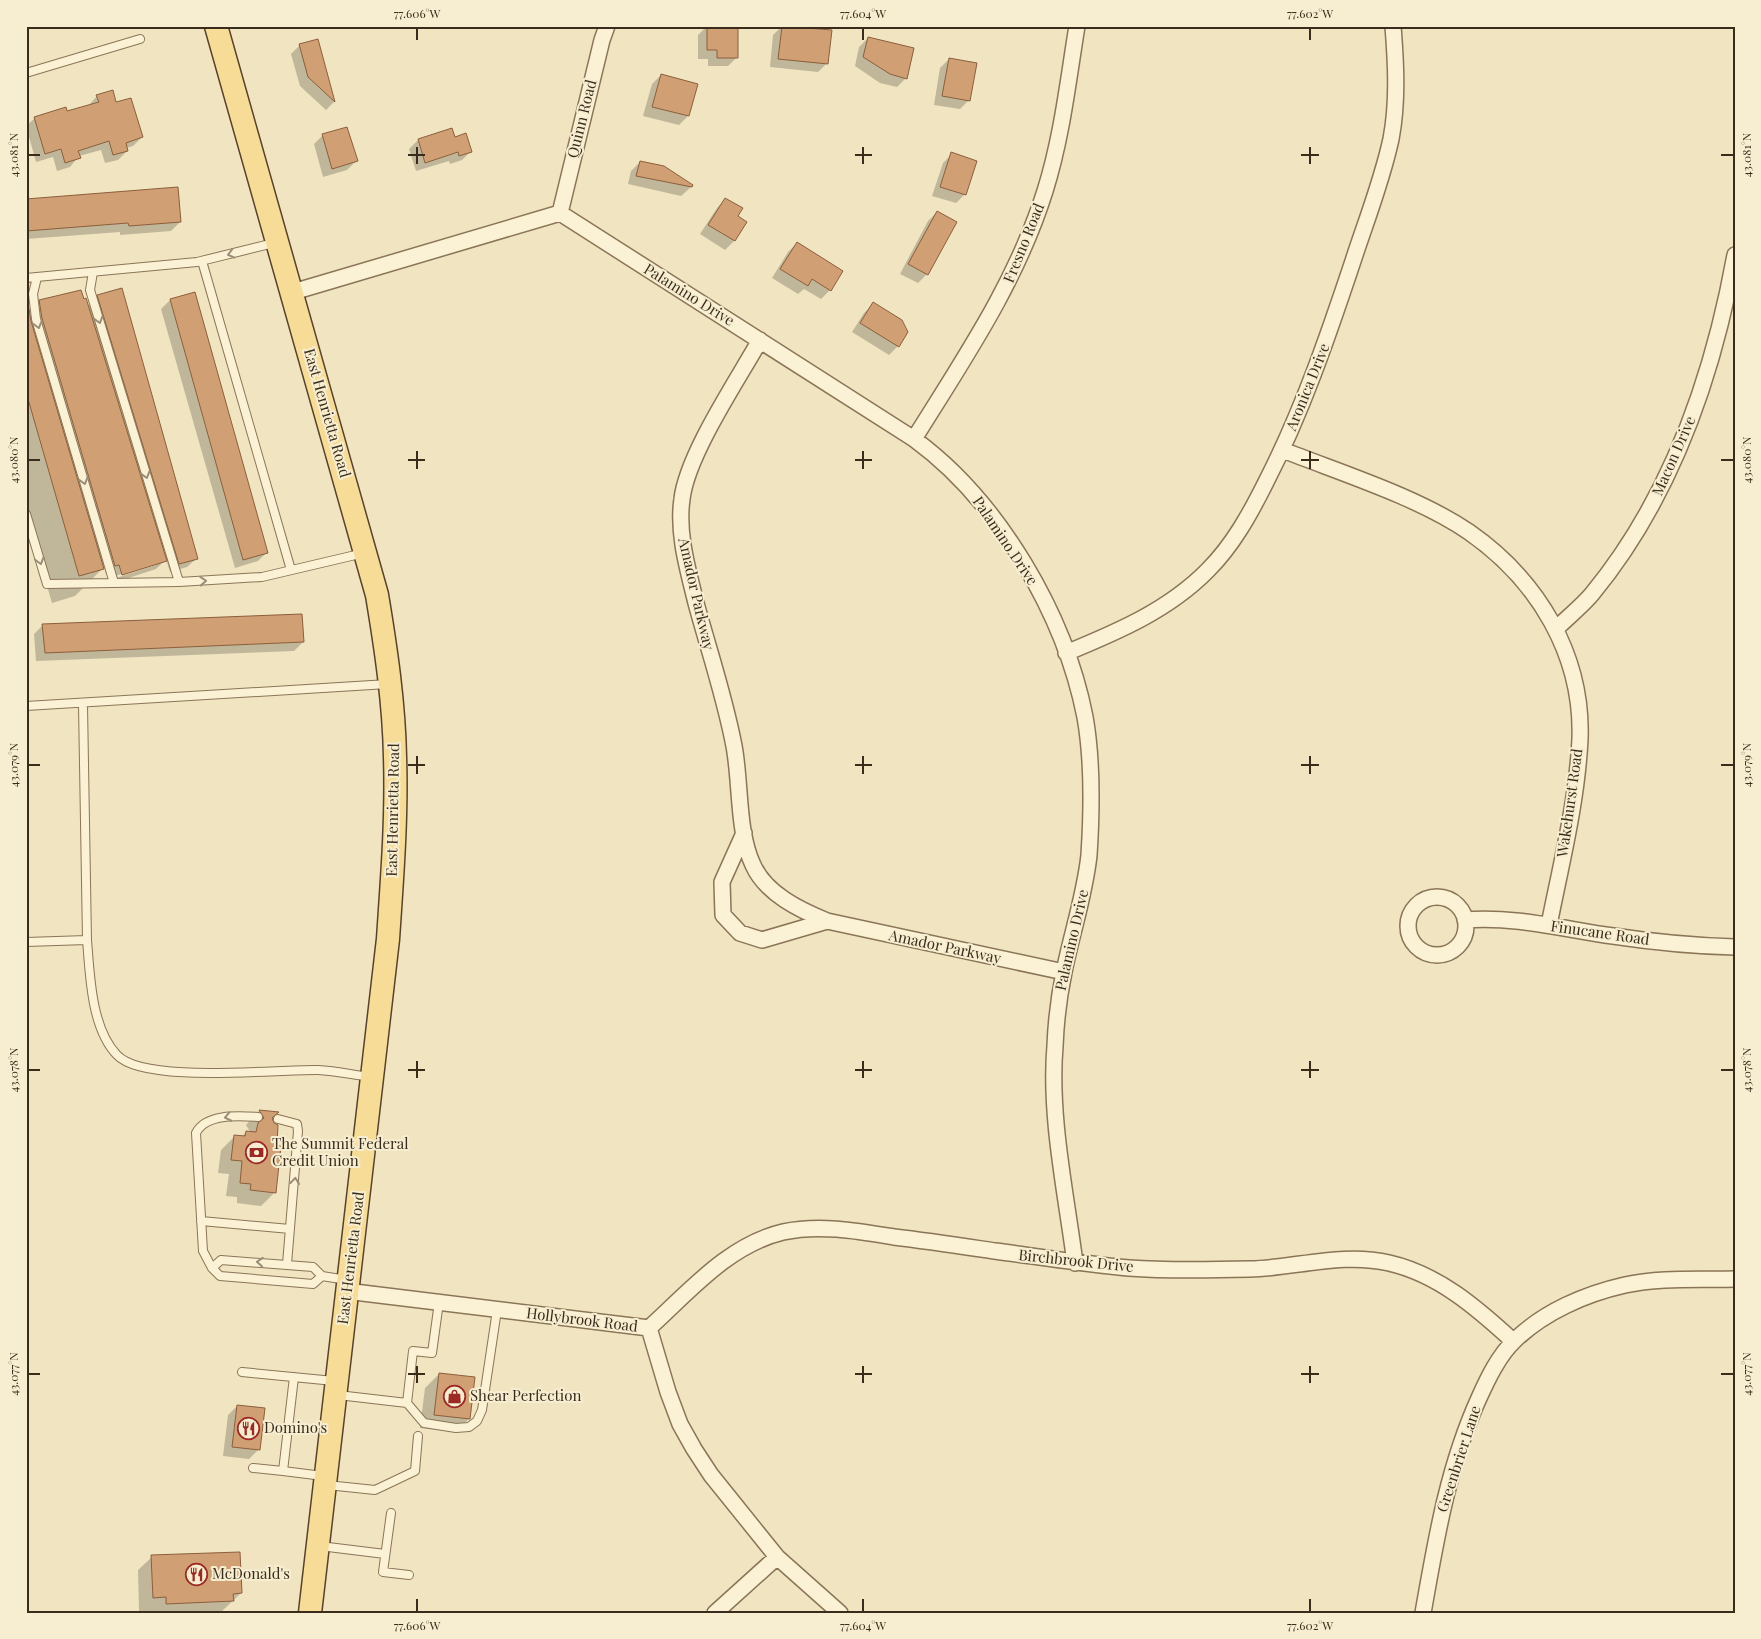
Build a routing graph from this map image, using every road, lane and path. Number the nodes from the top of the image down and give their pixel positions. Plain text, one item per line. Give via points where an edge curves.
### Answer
1 (216, 26) edge
2 (607, 26) edge
3 (1077, 26) edge
4 (1393, 26) edge
5 (140, 39) dead end
6 (26, 72) edge
7 (560, 213) junction
8 (278, 241) junction
9 (1735, 255) edge
10 (202, 261) junction
11 (93, 272) junction
12 (37, 277) junction
13 (26, 278) edge
14 (293, 292) junction
15 (760, 340) junction
16 (914, 439) junction
17 (1283, 450) junction
18 (26, 514) edge
19 (365, 552) junction
20 (291, 570) junction
21 (179, 582) junction
22 (114, 583) junction
23 (1557, 628) junction
24 (1066, 653) junction
25 (390, 684) junction
26 (83, 705) junction
27 (26, 706) edge
28 (744, 832) junction
29 (1465, 920) dead end
30 (827, 921) junction
31 (1549, 926) junction
32 (87, 940) junction
33 (26, 942) edge
34 (1735, 947) edge
35 (1064, 972) junction
36 (372, 1077) junction
37 (258, 1116) dead end
38 (278, 1119) dead end
39 (201, 1221) junction
40 (290, 1229) junction
41 (1075, 1262) junction
42 (287, 1264) junction
43 (212, 1268) junction
44 (322, 1276) junction
45 (1735, 1279) edge
46 (347, 1286) junction
47 (439, 1302) junction
48 (497, 1310) junction
49 (649, 1328) junction
50 (1513, 1341) junction
51 (242, 1372) dead end
52 (294, 1377) junction
53 (336, 1388) junction
54 (407, 1403) junction
55 (418, 1436) dead end
56 (253, 1468) dead end
57 (283, 1471) junction
58 (325, 1481) junction
59 (391, 1513) dead end
60 (318, 1546) junction
61 (385, 1554) junction
62 (777, 1558) junction
63 (410, 1575) dead end
64 (310, 1613) edge
65 (715, 1613) edge
66 (840, 1613) edge
67 (1423, 1613) edge

1 - 8 main road, East Henrietta Road
2 - 7 street, Quinn Road
3 - 16 street, Fresno Road via 1060,136 1030,234 1000,300
4 - 17 street, Aronica Drive via 1396,58 1391,138 1328,337
5 - 6 lane
7 - 14 street
7 - 15 street, Palamino Drive
8 -> 10 lane
8 - 14 main road, East Henrietta Road
9 - 23 street, Macon Drive via 1715,348 1672,467 1652,504 1592,595
10 - 11 lane
10 - 20 lane
11 - 12 lane
11 -> 21 lane via 90,290
12 - 13 lane
12 -> 22 lane via 33,294 36,319
14 - 19 main road, East Henrietta Road
15 - 16 street, Palamino Drive
15 - 28 street, Amador Parkway via 689,472 682,499 681,529 686,565 734,747
16 - 24 street, Palamino Drive via 931,451 984,506 1022,561
17 - 23 street, Wakehurst Road via 1431,510 1469,532 1520,578
17 - 24 street, Aronica Drive via 1242,527 1209,570 1170,602 1139,620
18 -> 22 lane via 47,584
19 - 20 lane
19 - 25 main road, East Henrietta Road via 377,595
21 -> 20 lane via 262,577
21 - 22 lane
23 - 31 street, Wakehurst Road via 1576,684 1580,738 1570,821
24 - 35 street, Palamino Drive via 1085,718 1091,808 1084,886
25 - 26 lane
25 - 36 main road, East Henrietta Road via 395,757 394,849 388,939
26 - 27 lane
26 - 32 lane
28 - 30 street, Amador Parkway via 753,866 775,892
28 - 30 street, Amador Parkway via 722,882 723,915 740,933 762,940
29 - 31 street, Finucane Road via 1515,920
30 - 35 street, Amador Parkway
31 - 34 street, Finucane Road via 1614,936
32 - 33 lane
32 - 36 lane via 91,991 102,1030 117,1055 132,1065 164,1072 320,1070
35 - 41 street, Palamino Drive via 1054,1076
36 - 46 main road, East Henrietta Road
37 -> 39 lane via 234,1115 200,1127 196,1133
40 -> 38 lane via 298,1131 297,1124
39 - 40 lane
39 - 43 lane via 203,1251
40 - 42 lane
41 - 49 street, Birchbrook Drive via 854,1231 807,1228 765,1237 741,1248
41 - 50 street, Birchbrook Drive via 1131,1268 1243,1269 1368,1260 1388,1263 1451,1290
42 -> 43 lane via 221,1260
42 - 44 lane via 313,1267
43 - 44 lane via 220,1276 312,1284
44 - 46 lane
45 - 50 street, Greenbrier Lane via 1626,1285 1545,1315
46 - 47 street, Hollybrook Road
46 - 53 main road, East Henrietta Road
47 - 48 street, Hollybrook Road
47 - 54 lane via 432,1353 413,1351
48 - 49 street, Hollybrook Road
48 - 54 lane via 482,1410 477,1421 469,1427 456,1428 424,1423
49 - 62 street, Hollybrook Road via 680,1424 710,1475
50 - 67 street, Greenbrier Lane via 1489,1376 1467,1426 1437,1528
51 - 52 lane
52 - 53 lane
52 - 57 lane
53 - 54 lane
53 - 58 main road, East Henrietta Road
55 - 58 lane via 415,1471 375,1490
56 - 57 lane
57 - 58 lane
58 - 60 main road, East Henrietta Road
59 - 61 lane
60 - 61 lane
60 - 64 main road, East Henrietta Road
61 - 63 lane via 383,1572
62 - 65 street
62 - 66 street, Hollybrook Road

